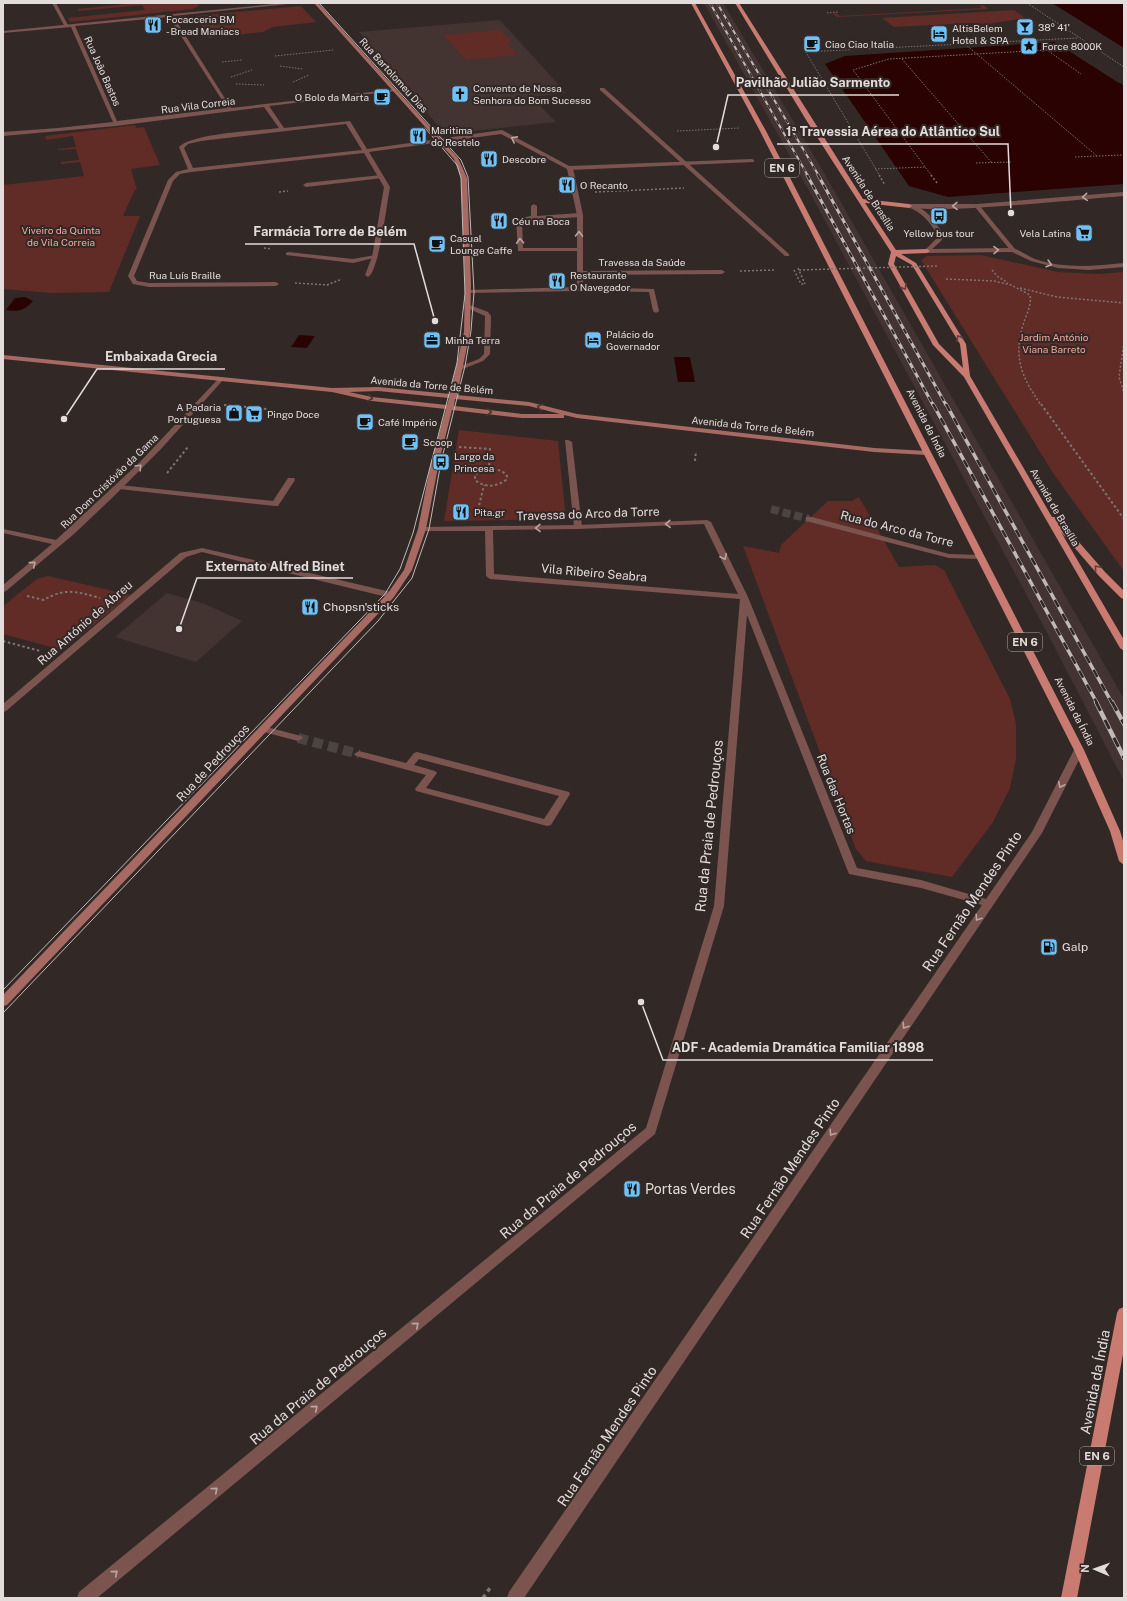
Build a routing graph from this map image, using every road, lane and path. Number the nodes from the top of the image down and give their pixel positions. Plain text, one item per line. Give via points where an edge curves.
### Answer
1 (54, 3) edge
2 (238, 3) edge
3 (296, 3) edge
4 (316, 3) edge
5 (694, 3) edge
6 (737, 3) edge
7 (1027, 3) edge
8 (241, 9) junction
9 (838, 12) dead end
10 (827, 13) dead end
11 (172, 16) junction
12 (67, 26) junction
13 (73, 26) junction
14 (3, 32) edge
15 (1078, 38) junction
16 (965, 44) junction
17 (357, 48) junction
18 (804, 49) dead end
19 (806, 52) junction
20 (978, 54) junction
21 (275, 56) dead end
22 (902, 59) junction
23 (280, 66) dead end
24 (1124, 67) edge
25 (303, 69) dead end
26 (1081, 74) dead end
27 (309, 75) dead end
28 (293, 82) dead end
29 (862, 82) junction
30 (213, 83) junction
31 (825, 83) junction
32 (264, 85) dead end
33 (602, 89) dead end
34 (395, 90) junction
35 (266, 106) junction
36 (230, 110) junction
37 (116, 124) junction
38 (760, 127) junction
39 (283, 130) junction
40 (650, 132) junction
41 (3, 134) edge
42 (440, 140) junction
43 (366, 151) junction
44 (1123, 154) dead end
45 (1097, 156) junction
46 (1075, 157) dead end
47 (752, 161) dead end
48 (1012, 162) dead end
49 (684, 163) junction
50 (976, 163) dead end
51 (992, 163) junction
52 (926, 167) junction
53 (570, 168) junction
54 (875, 169) junction
55 (191, 170) junction
56 (381, 177) junction
57 (938, 183) dead end
58 (306, 185) dead end
59 (886, 186) dead end
60 (711, 187) junction
61 (576, 192) junction
62 (1124, 194) edge
63 (863, 201) junction
64 (534, 206) dead end
65 (910, 206) junction
66 (978, 206) junction
67 (580, 215) junction
68 (534, 218) junction
69 (579, 250) junction
70 (1013, 250) junction
71 (927, 251) junction
72 (957, 251) junction
73 (894, 252) junction
74 (288, 254) dead end
75 (375, 256) junction
76 (787, 256) dead end
77 (988, 264) dead end
78 (1124, 265) edge
79 (936, 266) dead end
80 (935, 269) dead end
81 (780, 270) dead end
82 (787, 270) dead end
83 (794, 270) dead end
84 (579, 272) junction
85 (722, 272) joint
86 (368, 275) dead end
87 (942, 277) dead end
88 (302, 282) dead end
89 (276, 284) dead end
90 (805, 284) dead end
91 (327, 285) dead end
92 (1012, 286) junction
93 (580, 290) junction
94 (468, 292) junction
95 (1124, 302) edge
96 (467, 306) junction
97 (656, 311) dead end
98 (1124, 342) edge
99 (3, 357) edge
100 (460, 368) junction
101 (967, 376) junction
102 (221, 379) junction
103 (332, 390) junction
104 (1124, 393) edge
105 (453, 397) junction
106 (224, 405) dead end
107 (450, 408) junction
108 (267, 409) dead end
109 (578, 416) junction
110 (568, 442) dead end
111 (439, 446) junction
112 (189, 447) dead end
113 (696, 451) dead end
114 (927, 453) junction
115 (695, 461) dead end
116 (489, 469) junction
117 (166, 475) dead end
118 (291, 480) dead end
119 (119, 487) junction
120 (1039, 502) junction
121 (809, 519) tunnel mouth
122 (1124, 519) edge
123 (578, 527) junction
124 (422, 529) junction
125 (489, 529) junction
126 (3, 531) edge
127 (57, 543) junction
128 (980, 557) junction
129 (3, 589) edge
130 (390, 595) junction
131 (26, 596) dead end
132 (1124, 596) edge
133 (744, 597) junction
134 (119, 611) junction
135 (3, 641) edge
136 (1124, 648) edge
137 (63, 657) junction
138 (3, 709) edge
139 (263, 729) junction
140 (298, 738) tunnel mouth
141 (1079, 750) junction
142 (359, 754) tunnel mouth
143 (408, 767) junction
144 (1124, 861) edge
145 (988, 903) junction
146 (3, 1002) edge
147 (1124, 1313) edge
148 (85, 1598) edge
149 (515, 1598) edge
150 (1069, 1598) edge

1 - 12 street
2 - 8 street
3 - 8 street
4 - 17 street, Rua Bartolomeu Dias
5 - 38 main road, Avenida da Índia / EN 6
6 - 63 main road, Avenida de Brasília
7 - 15 path
8 - 11 street
9 - 10 path
11 - 13 street
11 - 30 street
12 - 13 street
12 - 14 street
13 - 37 street, Rua João Bastos
15 - 16 path
15 - 24 path
16 - 19 path
16 - 20 path
17 - 21 path
17 - 34 street, Rua Bartolomeu Dias
18 - 19 path
19 - 31 path
20 - 22 path
20 - 26 path via 1047,50
20 - 45 path
22 - 29 path via 889,59 854,70
22 - 51 path
23 - 25 path
27 - 28 path
29 - 31 path
29 - 52 path
30 - 32 path
30 - 36 street
31 - 54 path
33 - 40 street
34 - 35 street, Rua Vila Correia
34 - 42 street, Rua Bartolomeu Dias
35 - 36 street, Rua Vila Correia
35 - 39 street
36 - 37 street, Rua Vila Correia
37 - 41 street, Rua Vila Correia
38 - 40 path
38 - 114 main road, Avenida da Índia / EN 6
39 - 43 street via 348,122
39 - 55 street via 186,143 181,148
40 - 49 street
42 - 43 street, Rua Luís Braille
53 -> 42 street, Rua Luís Braille via 502,132
42 - 94 street, Rua Bartolomeu Dias via 460,165 464,178
43 - 55 street, Rua Luís Braille
43 - 56 street
44 - 45 path
45 - 46 path
47 - 49 street
48 - 51 path
49 - 53 street
49 - 60 street
50 - 51 path
52 - 54 path
52 - 57 path
53 - 61 street
54 - 59 path
55 - 89 street, Rua Luís Braille via 178,173 171,180 131,276 135,283
56 - 58 street
56 - 75 street via 387,187
60 - 61 path
60 - 76 street
61 - 67 street
62 -> 66 street
63 - 65 main road
63 - 73 main road, Avenida de Brasília
64 - 68 street
66 -> 65 street
65 - 71 street via 923,210 941,235 940,240
66 - 70 street
67 - 68 street
69 -> 67 street
69 -> 68 street via 520,250 519,219
69 - 84 street
72 -> 70 street
70 -> 78 street via 1034,260 1058,266 1089,268
71 - 72 street
71 - 73 main road
72 - 80 path via 953,258 934,260 932,263
73 -> 101 main road, Avenida de Brasília via 891,264 936,345
101 -> 73 main road, Avenida de Brasília via 963,344 914,264
74 - 75 street via 353,261
75 - 86 street
77 - 92 path via 997,276
79 - 90 path, bridge via 799,270
81 - 85 path
82 - 83 path
84 - 85 street, Travessa da Saúde
84 - 93 street
87 - 92 path via 952,280 980,279
88 - 91 path
92 - 95 path via 1057,297
92 - 122 path via 1030,295 1032,301 1018,349 1019,362 1024,374 1035,396
93 - 94 street
93 - 97 street via 652,290
94 - 96 street, Rua Bartolomeu Dias
96 - 100 street, Rua Bartolomeu Dias
96 - 100 street via 488,316 487,354 481,360
98 - 104 path via 1119,377
99 - 102 street, Avenida da Torre de Belém
100 - 105 street, Rua Bartolomeu Dias
101 - 120 main road, Avenida de Brasília
102 - 103 street, Avenida da Torre de Belém
119 -> 102 street, Rua Dom Cristóvão da Gama
103 - 105 street, Avenida da Torre de Belém via 378,389
103 -> 107 street, Avenida da Torre de Belém via 372,399
105 - 107 street
109 -> 105 street, Avenida da Torre de Belém via 529,404
106 - 108 path
107 -> 109 street, Avenida da Torre de Belém via 522,416
107 - 111 street
109 - 114 street, Avenida da Torre de Belém via 874,450
110 - 123 street
111 - 116 path via 490,449
111 - 124 street
112 - 117 path
113 - 115 path
114 - 128 main road, Avenida da Índia / EN 6
116 - 116 path via 477,473 474,480 480,484 494,485 503,483 507,478 502,471
118 - 119 street via 275,504
119 - 127 street, Rua Dom Cristóvão da Gama
132 -> 120 main road
120 - 136 main road, Avenida de Brasília
121 - 128 street, Rua do Arco da Torre via 949,556
123 -> 125 street, Travessa do Arco da Torre
123 - 133 street, Travessa do Arco da Torre via 707,522
124 - 125 street, Travessa do Arco da Torre
124 - 130 street, Rua de Pedrouços via 408,570
125 - 133 street, Vila Ribeiro Seabra via 490,576
126 - 127 street
129 -> 127 street, Rua Dom Cristóvão da Gama
128 - 141 main road, Avenida da Índia / EN 6
130 - 134 street, Rua António de Abreu via 202,550 183,555
130 - 139 street, Rua de Pedrouços
131 - 134 path via 44,600 61,590 72,591 103,599 105,605
133 - 145 street, Rua das Hortas via 853,871 921,884
148 -> 133 street, Rua da Praia de Pedrouços via 651,1131 719,906
134 - 137 street, Rua António de Abreu
135 - 137 path
137 - 138 street, Rua António de Abreu
139 - 140 street
139 - 146 street, Rua de Pedrouços
141 - 144 main road, Avenida da Índia / EN 6 via 1115,831
141 -> 145 street, Rua Fernão Mendes Pinto via 1036,833
142 - 143 street
143 - 143 street via 416,755 565,794 547,823 420,789 432,773
145 -> 149 street, Rua Fernão Mendes Pinto
147 - 150 main road, Avenida da Índia / EN 6

